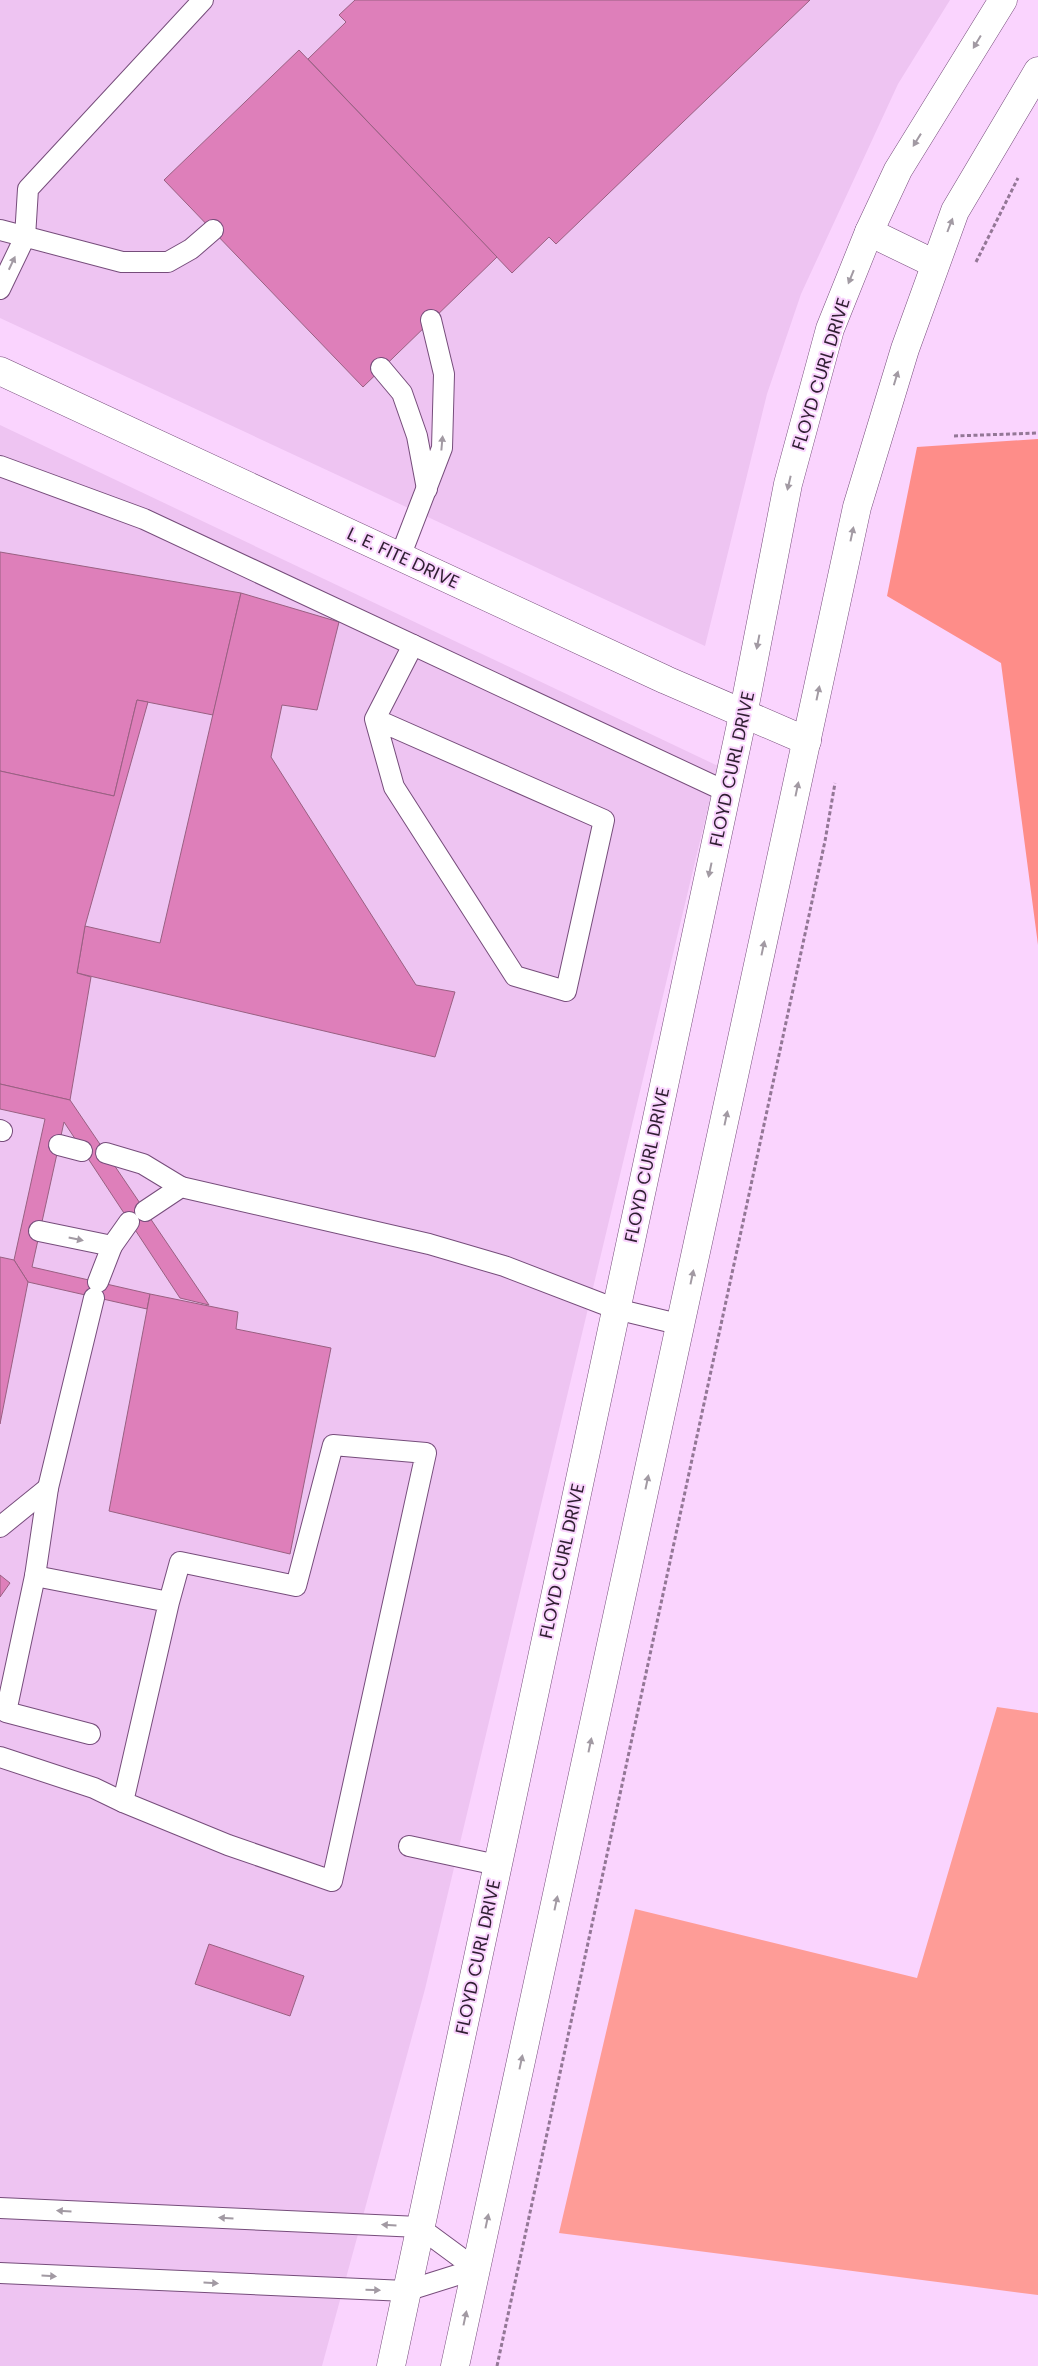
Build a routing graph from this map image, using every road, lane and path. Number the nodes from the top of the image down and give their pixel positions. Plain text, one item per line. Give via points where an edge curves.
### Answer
1 (203, 0) edge
2 (1003, 0) edge
3 (1038, 71) edge
4 (1021, 172) dead end
5 (0, 230) edge
6 (213, 230) dead end
7 (869, 232) junction
8 (25, 237) junction
9 (935, 264) junction
10 (975, 265) dead end
11 (0, 289) edge
12 (432, 320) dead end
13 (382, 368) dead end
14 (0, 371) edge
15 (1038, 432) edge
16 (954, 436) dead end
17 (0, 466) edge
18 (427, 489) junction
19 (400, 557) junction
20 (413, 645) junction
21 (743, 715) junction
22 (376, 719) junction
23 (808, 741) junction
24 (836, 778) dead end
25 (727, 792) junction
26 (59, 1145) dead end
27 (82, 1151) dead end
28 (106, 1153) dead end
29 (181, 1187) junction
30 (39, 1231) dead end
31 (112, 1246) junction
32 (616, 1309) junction
33 (682, 1325) junction
34 (48, 1488) junction
35 (0, 1527) edge
36 (35, 1576) junction
37 (169, 1602) junction
38 (90, 1734) dead end
39 (0, 1757) edge
40 (123, 1802) junction
41 (409, 1846) dead end
42 (497, 1865) junction
43 (0, 2208) edge
44 (420, 2227) junction
45 (476, 2268) junction
46 (0, 2274) edge
47 (406, 2291) junction
48 (391, 2366) edge
49 (455, 2366) edge
50 (497, 2366) edge

1 - 8 lane via 28,189
2 -> 7 street, FLOYD CURL DRIVE via 898,170
9 -> 3 street via 955,211
4 - 10 path
5 - 8 lane
6 - 8 lane via 191,249 168,262 122,262
7 - 9 street
7 -> 21 street, FLOYD CURL DRIVE via 830,329 788,484
11 -> 8 lane
23 -> 9 street via 857,507 905,349
18 -> 12 lane via 442,448 444,374
13 - 18 lane via 402,393 417,436
14 - 19 street, L. E. FITE DRIVE
15 - 16 path
17 - 20 lane via 144,519
18 - 19 lane
19 - 21 street, L. E. FITE DRIVE
20 - 22 lane
20 - 25 lane
21 - 23 street, L. E. FITE DRIVE
21 - 25 street, FLOYD CURL DRIVE
22 - 22 lane via 394,786 515,976 566,991 604,820
33 -> 23 street
24 - 50 path via 743,1229
25 -> 32 street, FLOYD CURL DRIVE
26 - 27 lane
28 - 29 lane via 143,1164
29 - 31 lane via 137,1217
29 - 32 lane via 429,1244 504,1266
30 -> 31 lane
31 - 34 lane via 96,1290
32 - 33 lane
32 - 42 street, FLOYD CURL DRIVE
45 -> 33 street
34 - 35 lane
34 - 36 lane
36 - 37 lane
36 - 38 lane via 6,1712
37 - 40 lane
37 - 40 lane via 180,1562 296,1586 333,1445 426,1453 332,1880 228,1845
39 - 40 lane via 94,1788
41 - 42 lane
42 - 44 street, FLOYD CURL DRIVE
44 -> 43 lane
44 - 45 lane
44 - 47 street, FLOYD CURL DRIVE
45 - 47 lane
49 -> 45 street
46 -> 47 lane
47 - 48 street, FLOYD CURL DRIVE

